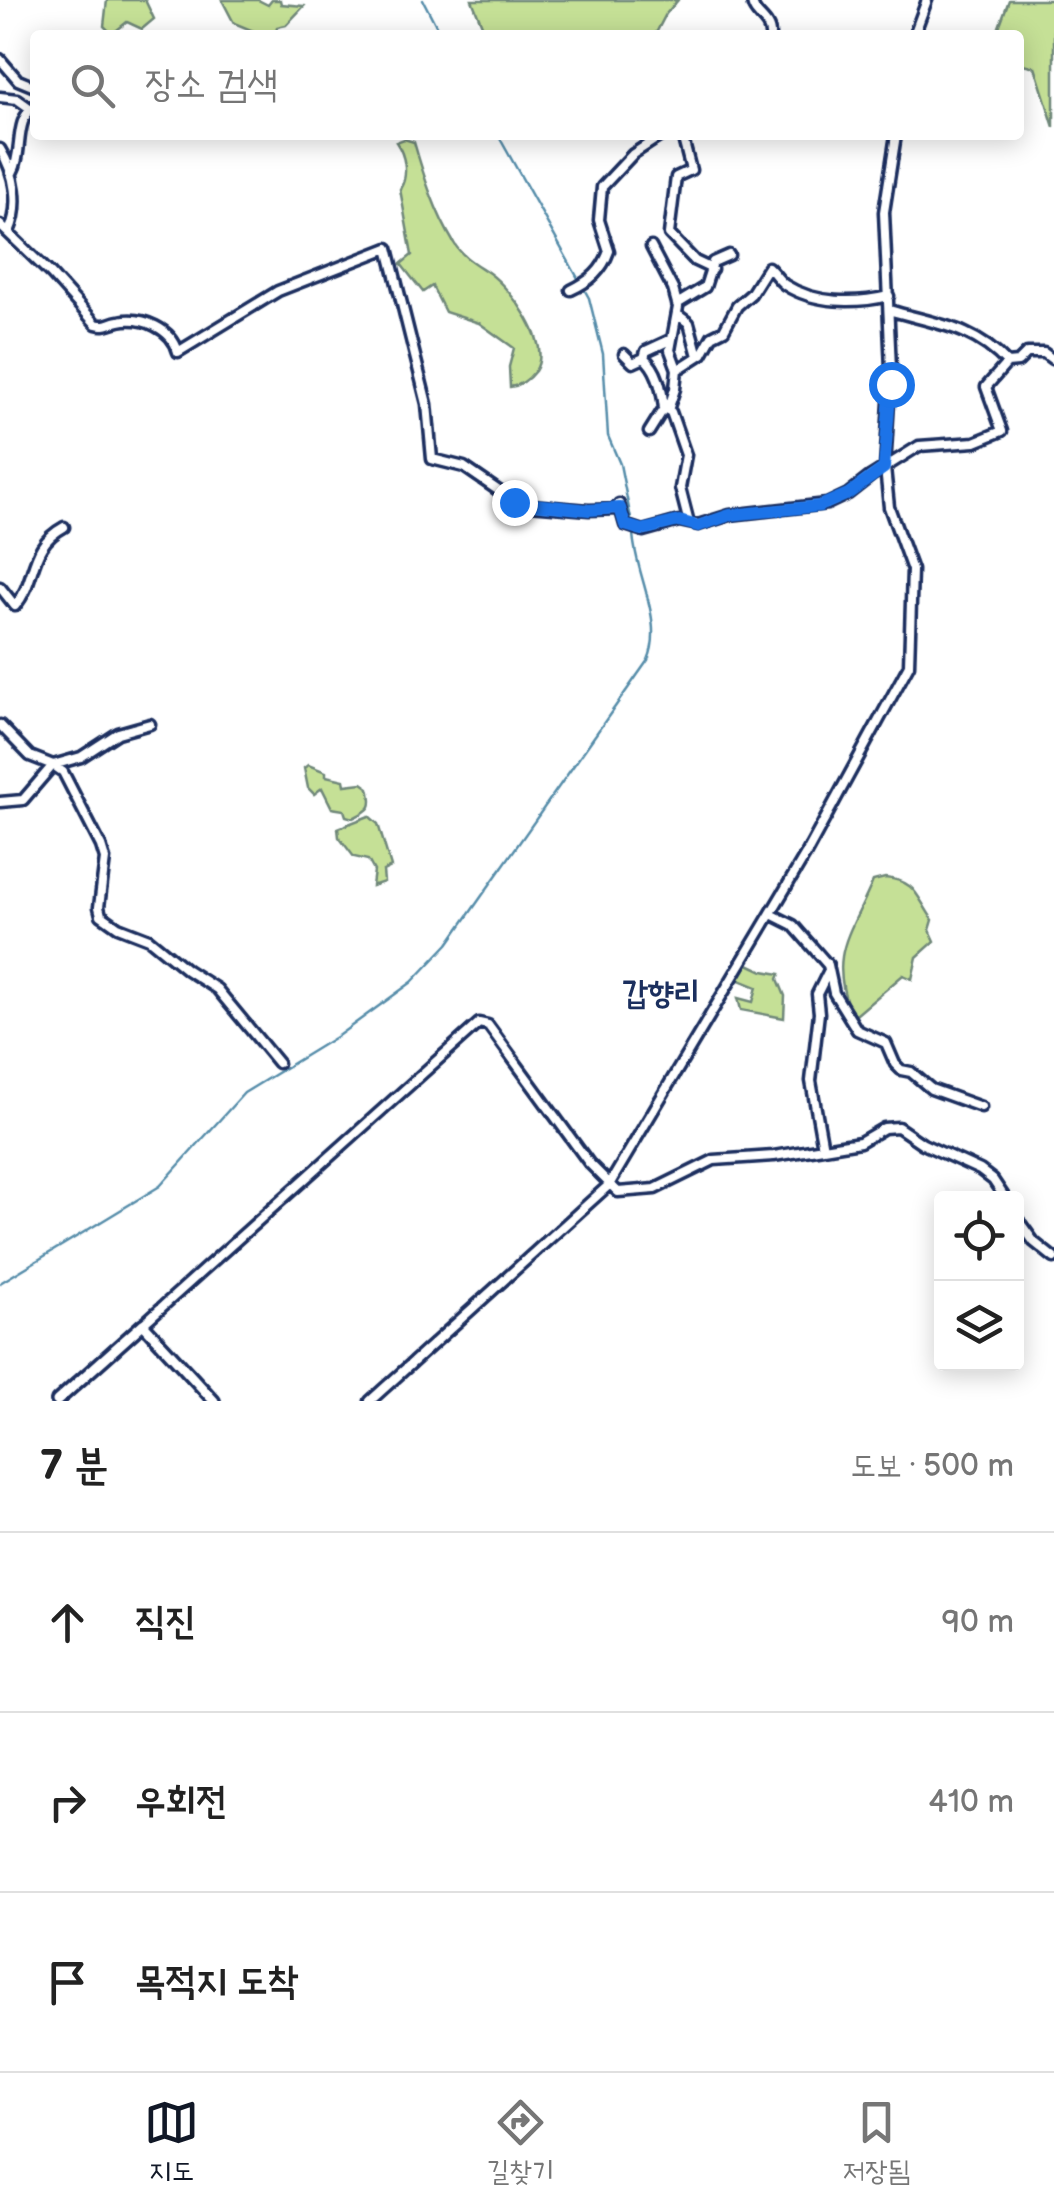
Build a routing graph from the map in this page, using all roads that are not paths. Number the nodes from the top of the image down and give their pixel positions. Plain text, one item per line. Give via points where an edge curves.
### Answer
1 (752, 0) edge
2 (927, 0) edge
3 (769, 30) edge
4 (916, 30) edge
5 (0, 59) edge
6 (18, 80) junction
7 (30, 86) edge
8 (0, 97) edge
9 (13, 97) junction
10 (30, 106) edge
11 (30, 114) edge
12 (654, 140) edge
13 (683, 140) edge
14 (895, 140) edge
15 (0, 149) edge
16 (12, 173) junction
17 (0, 225) edge
18 (10, 232) junction
19 (651, 247) dead end
20 (729, 254) dead end
21 (712, 269) junction
22 (573, 289) dead end
23 (888, 296) junction
24 (677, 304) junction
25 (890, 310) junction
26 (678, 316) junction
27 (672, 338) junction
28 (624, 354) dead end
29 (698, 356) junction
30 (644, 358) junction
31 (1052, 359) edge
32 (1006, 362) junction
33 (677, 370) junction
34 (666, 409) junction
35 (650, 432) dead end
36 (884, 468) junction
37 (689, 523) junction
38 (64, 527) dead end
39 (0, 587) edge
40 (150, 724) dead end
41 (0, 725) edge
42 (53, 765) junction
43 (0, 802) edge
44 (771, 914) junction
45 (828, 972) junction
46 (278, 1063) dead end
47 (981, 1107) dead end
48 (822, 1148) junction
49 (609, 1185) junction
50 (1001, 1191) edge
51 (1024, 1228) edge
52 (1054, 1258) edge
53 (143, 1324) junction
54 (58, 1401) edge
55 (214, 1401) edge
56 (370, 1401) edge

1 - 3 street
2 - 4 street
5 - 6 street
6 - 7 street
6 - 9 street
8 - 9 street
9 - 10 street
11 - 16 street
12 - 22 street via 602,187 600,222 608,251 599,271
13 - 21 street via 691,170 676,177 669,234 695,262
14 - 23 street via 884,212
15 - 16 street
16 - 18 street via 16,215
17 - 18 street
18 - 37 street via 96,324 157,326 178,352 270,295 388,248 428,404 432,459 464,468 518,504 599,511 620,506 628,526 638,530
19 - 24 street
20 - 21 street
21 - 24 street via 705,287
23 - 25 street
23 - 29 street via 860,303 830,300 785,285 768,267
24 - 26 street
25 - 32 street via 967,331
25 - 36 street
26 - 27 street
26 - 29 street via 689,324
27 - 30 street
27 - 33 street
28 - 30 street via 633,364
29 - 33 street
30 - 34 street
31 - 32 street via 1032,352
32 - 36 street via 986,389 1002,431 974,442 919,446
33 - 34 street
34 - 35 street
34 - 37 street via 686,455 680,488
36 - 37 street via 827,504
36 - 44 street via 889,507 912,570 909,664
38 - 39 street via 44,543 14,606
40 - 42 street via 118,732 81,757
41 - 42 street via 30,756
42 - 43 street via 22,800
42 - 46 street via 68,778 101,846 102,915 149,939 217,989
44 - 45 street via 792,925
44 - 49 street
45 - 47 street via 857,1030 886,1043 894,1064 931,1088
45 - 48 street via 817,994 811,1082
48 - 49 street via 714,1160 642,1192
48 - 50 street via 898,1127 980,1170
49 - 53 street via 488,1025 479,1023
49 - 56 street
51 - 52 street
53 - 54 street
53 - 55 street

